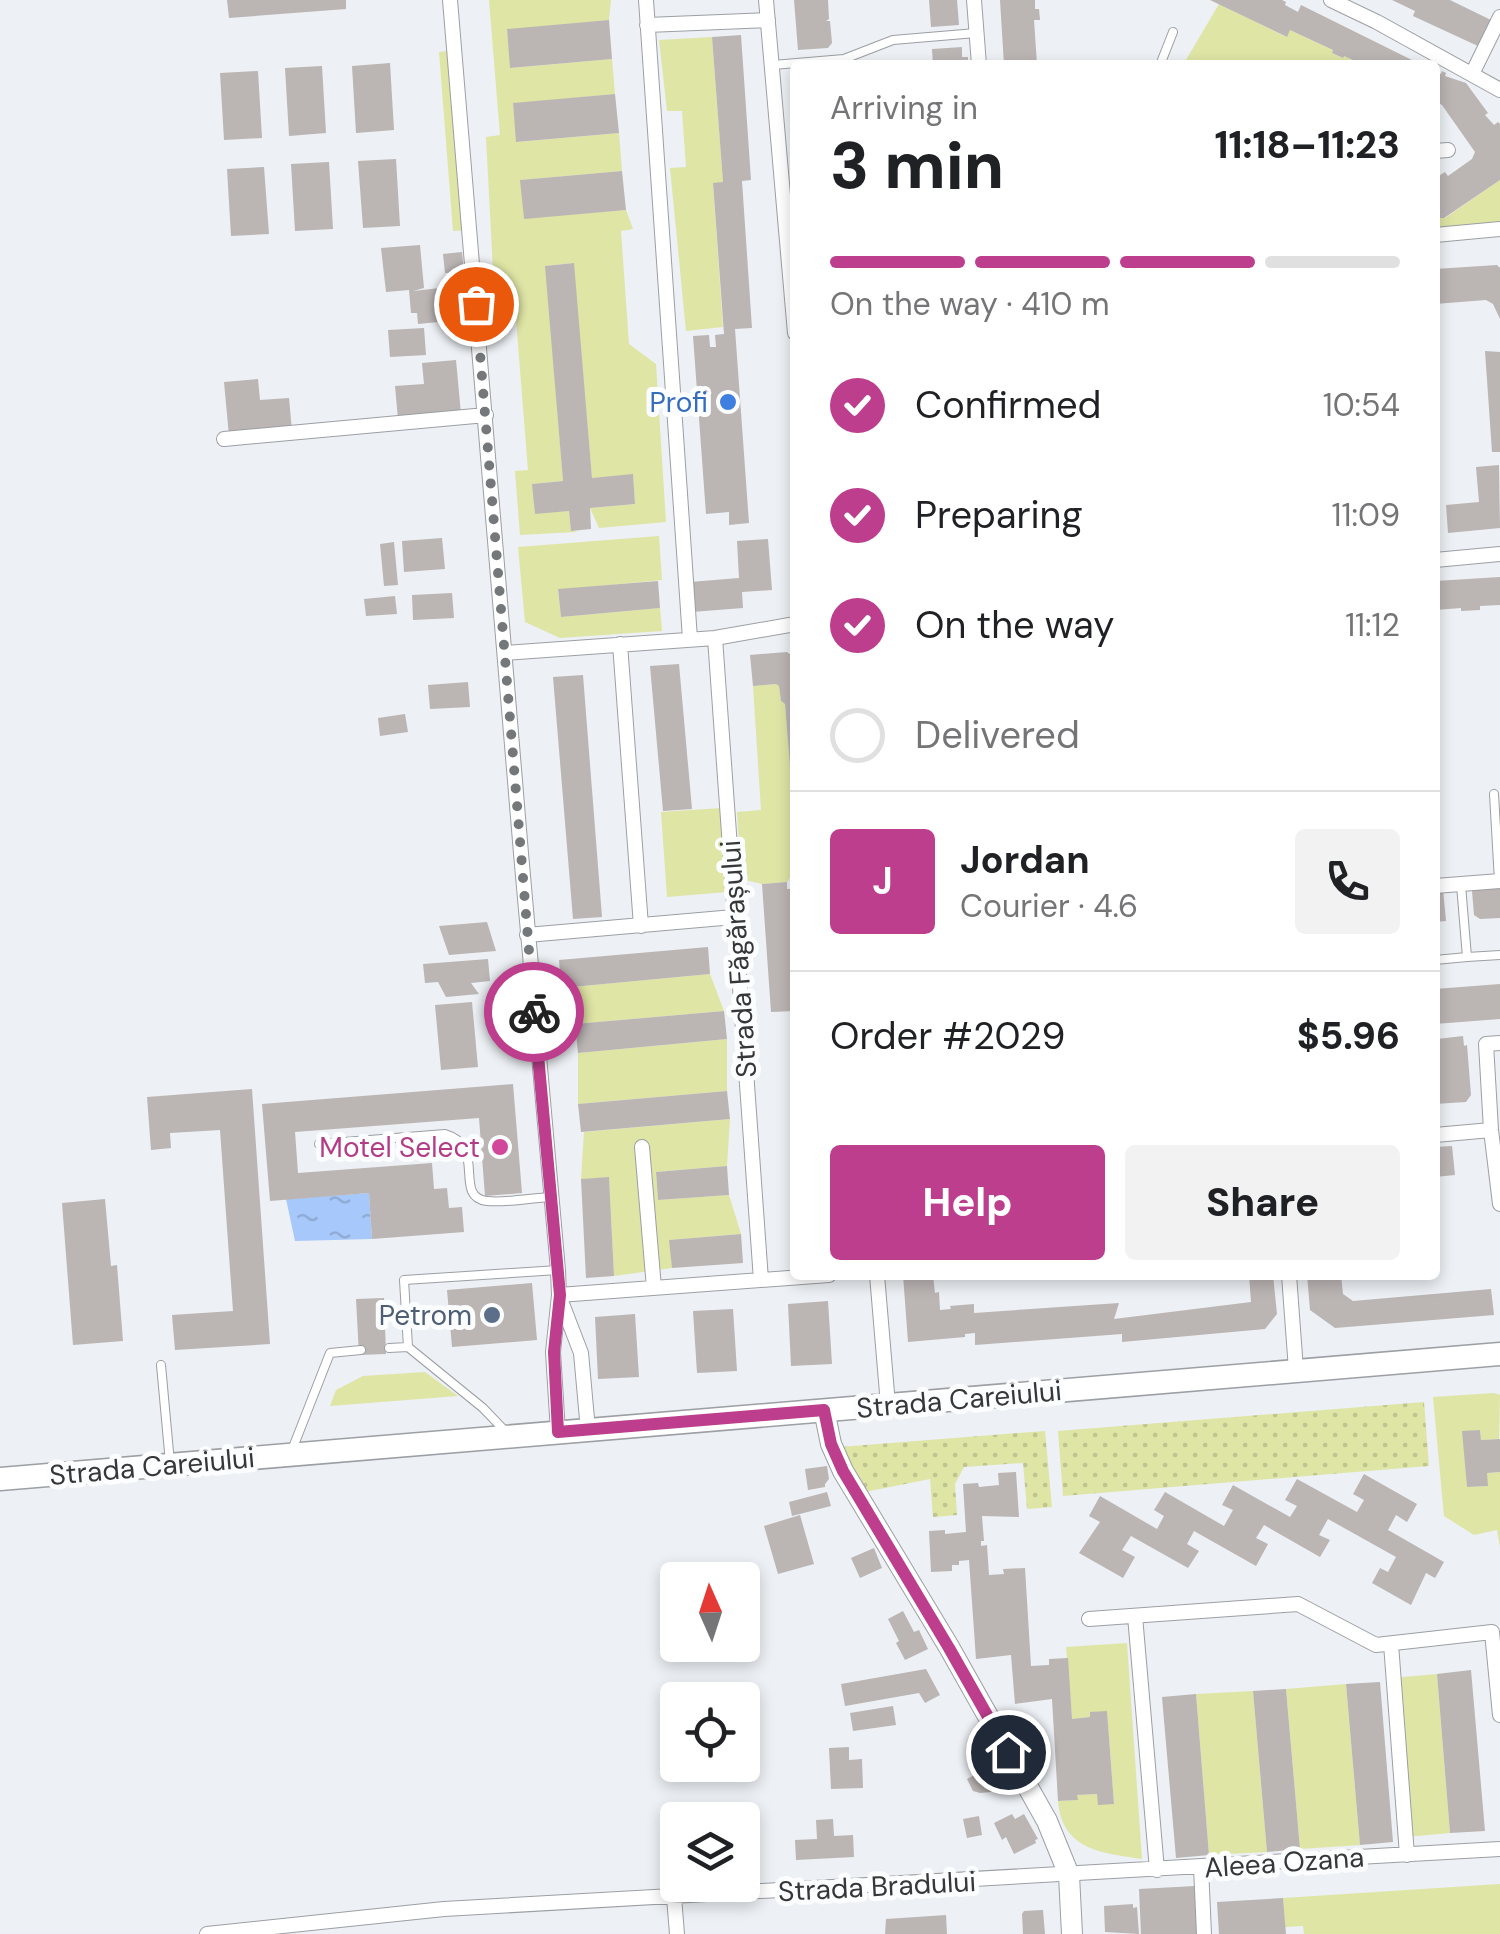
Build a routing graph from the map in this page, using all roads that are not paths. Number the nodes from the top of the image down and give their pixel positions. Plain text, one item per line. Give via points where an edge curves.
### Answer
1 (450, 0) edge
2 (646, 0) edge
3 (766, 0) edge
4 (974, 0) edge
5 (1331, 0) edge
6 (1500, 17) edge
7 (768, 20) junction
8 (647, 25) junction
9 (1173, 32) dead end
10 (976, 33) junction
11 (844, 60) edge
12 (979, 60) edge
13 (1162, 60) edge
14 (790, 64) edge
15 (773, 65) junction
16 (1472, 74) junction
17 (1500, 90) edge
18 (1500, 229) edge
19 (1440, 235) edge
20 (790, 266) edge
21 (486, 415) junction
22 (224, 439) dead end
23 (1500, 554) edge
24 (1440, 560) edge
25 (790, 625) edge
26 (715, 638) junction
27 (690, 639) junction
28 (620, 644) junction
29 (505, 653) junction
30 (1494, 794) dead end
31 (1500, 881) edge
32 (1460, 884) junction
33 (1440, 886) edge
34 (734, 918) junction
35 (641, 926) junction
36 (527, 935) junction
37 (1500, 955) edge
38 (1467, 957) junction
39 (1440, 960) edge
40 (1500, 1042) edge
41 (1491, 1130) junction
42 (1440, 1135) edge
43 (319, 1144) dead end
44 (642, 1148) dead end
45 (551, 1197) junction
46 (1500, 1203) edge
47 (558, 1270) junction
48 (790, 1278) edge
49 (761, 1280) junction
50 (877, 1280) edge
51 (1289, 1280) edge
52 (654, 1288) junction
53 (560, 1295) junction
54 (408, 1347) junction
55 (388, 1348) dead end
56 (361, 1350) dead end
57 (1500, 1354) edge
58 (160, 1366) dead end
59 (1296, 1370) junction
60 (888, 1405) junction
61 (824, 1410) junction
62 (588, 1430) junction
63 (558, 1432) junction
64 (510, 1436) junction
65 (291, 1454) junction
66 (170, 1464) junction
67 (0, 1479) edge
68 (1136, 1616) junction
69 (1090, 1619) dead end
70 (1391, 1644) junction
71 (1500, 1715) edge
72 (1500, 1849) edge
73 (1408, 1854) junction
74 (1200, 1868) junction
75 (1157, 1870) junction
76 (1069, 1875) junction
77 (760, 1892) edge
78 (660, 1898) edge
79 (674, 1902) edge
80 (207, 1934) edge
81 (676, 1934) edge
82 (1072, 1934) edge
83 (1204, 1934) edge

1 - 21 street
2 - 8 street
3 - 7 street
4 - 10 street
5 - 16 street
6 - 16 street
7 - 8 street
7 - 15 street
8 - 27 street
9 - 13 lane
10 - 11 lane via 893,40
10 - 12 street
14 - 15 lane
15 - 20 street
16 - 17 street
18 - 19 street
21 - 22 street
21 - 29 street
23 - 24 street
25 - 26 street
26 - 27 street
26 - 34 street, Strada Făgărașului
27 - 28 street
28 - 29 street
28 - 35 street
29 - 36 street
30 - 31 lane
31 - 32 street
32 - 33 street
32 - 38 lane
34 - 35 street
34 - 49 street, Strada Făgărașului
35 - 36 street
36 - 45 street
37 - 38 lane
38 - 39 lane
40 - 41 street via 1486,1044
41 - 42 street
41 - 46 street
43 - 45 lane via 445,1134 464,1145 476,1198
44 - 52 street
45 - 47 street
47 - 53 street
47 - 54 lane via 404,1280
48 - 49 street
49 - 52 street
50 - 60 street
51 - 59 street
52 - 53 street
53 - 62 street via 581,1352
53 - 63 street via 554,1352
54 - 55 lane
54 - 64 lane
56 - 65 lane via 330,1353
57 - 59 main road, Strada Careiului
58 - 66 lane
59 - 60 main road, Strada Careiului
60 - 61 main road, Strada Careiului
61 - 62 main road, Strada Careiului
61 - 76 street via 843,1471 1047,1821
62 - 63 main road, Strada Careiului
63 - 64 main road, Strada Careiului
64 - 65 main road, Strada Careiului
65 - 66 main road, Strada Careiului
66 - 67 main road, Strada Careiului
68 - 69 street
68 - 70 street via 1298,1604 1376,1646
68 - 75 street
70 - 71 street via 1492,1632
70 - 73 street
72 - 73 street, Aleea Ozana
73 - 74 street, Aleea Ozana
74 - 75 street, Aleea Ozana
74 - 83 street
75 - 76 street, Aleea Ozana
76 - 77 street, Strada Bradului
76 - 82 street
78 - 80 street, Strada Bradului via 444,1909
79 - 81 street

